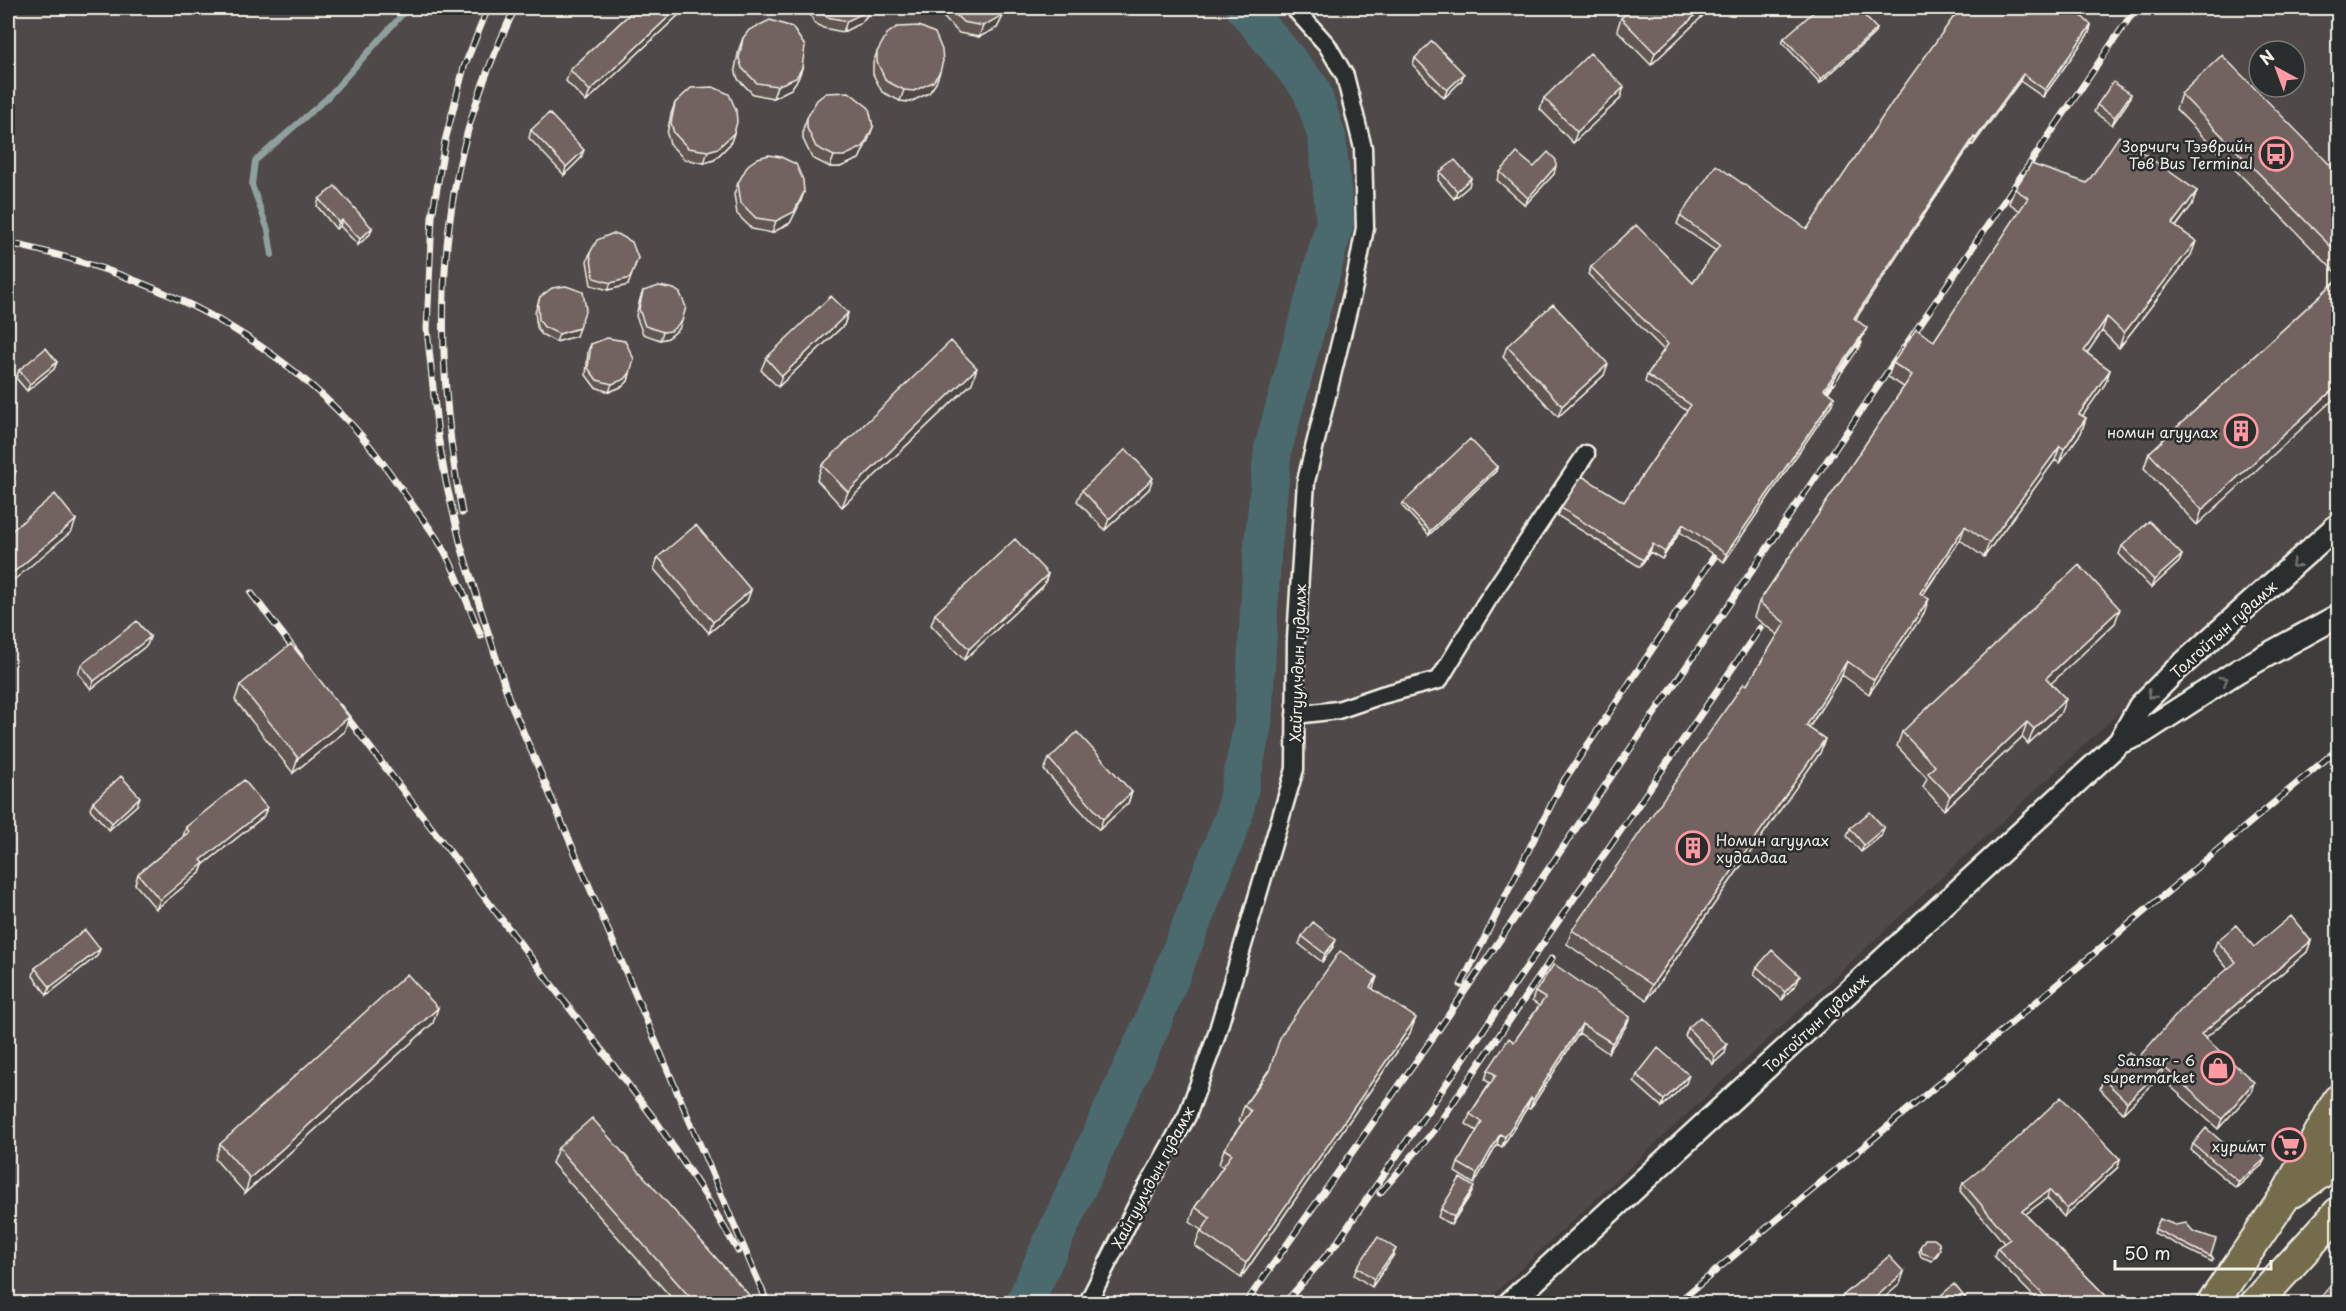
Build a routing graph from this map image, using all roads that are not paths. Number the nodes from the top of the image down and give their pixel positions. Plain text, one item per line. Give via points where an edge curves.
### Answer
1 (1294, 8) edge
2 (1586, 454) dead end
3 (2338, 525) edge
4 (2328, 545) edge
5 (2338, 616) edge
6 (1295, 715) junction
7 (2120, 742) junction
8 (2338, 1100) edge
9 (2338, 1153) edge
10 (2286, 1195) junction
11 (2338, 1213) edge
12 (1087, 1304) edge
13 (1509, 1304) edge
14 (2212, 1304) edge
15 (2255, 1304) edge

1 - 6 street, Хайгуулчдын гудамж via 1327,45 1345,76 1363,148 1365,228 1306,481
2 - 6 street via 1439,680 1338,710
3 - 4 main road, Толгойтын гудамж
4 -> 7 main road, Толгойтын гудамж via 2176,670 2140,706
7 -> 5 main road, Толгойтын гудамж via 2142,733 2238,671
6 - 12 street, Хайгуулчдын гудамж via 1295,769 1215,1040 1187,1116
7 - 13 main road, Толгойтын гудамж
8 - 10 highway
9 - 10 highway via 2307,1185
10 - 14 highway
11 - 15 highway

